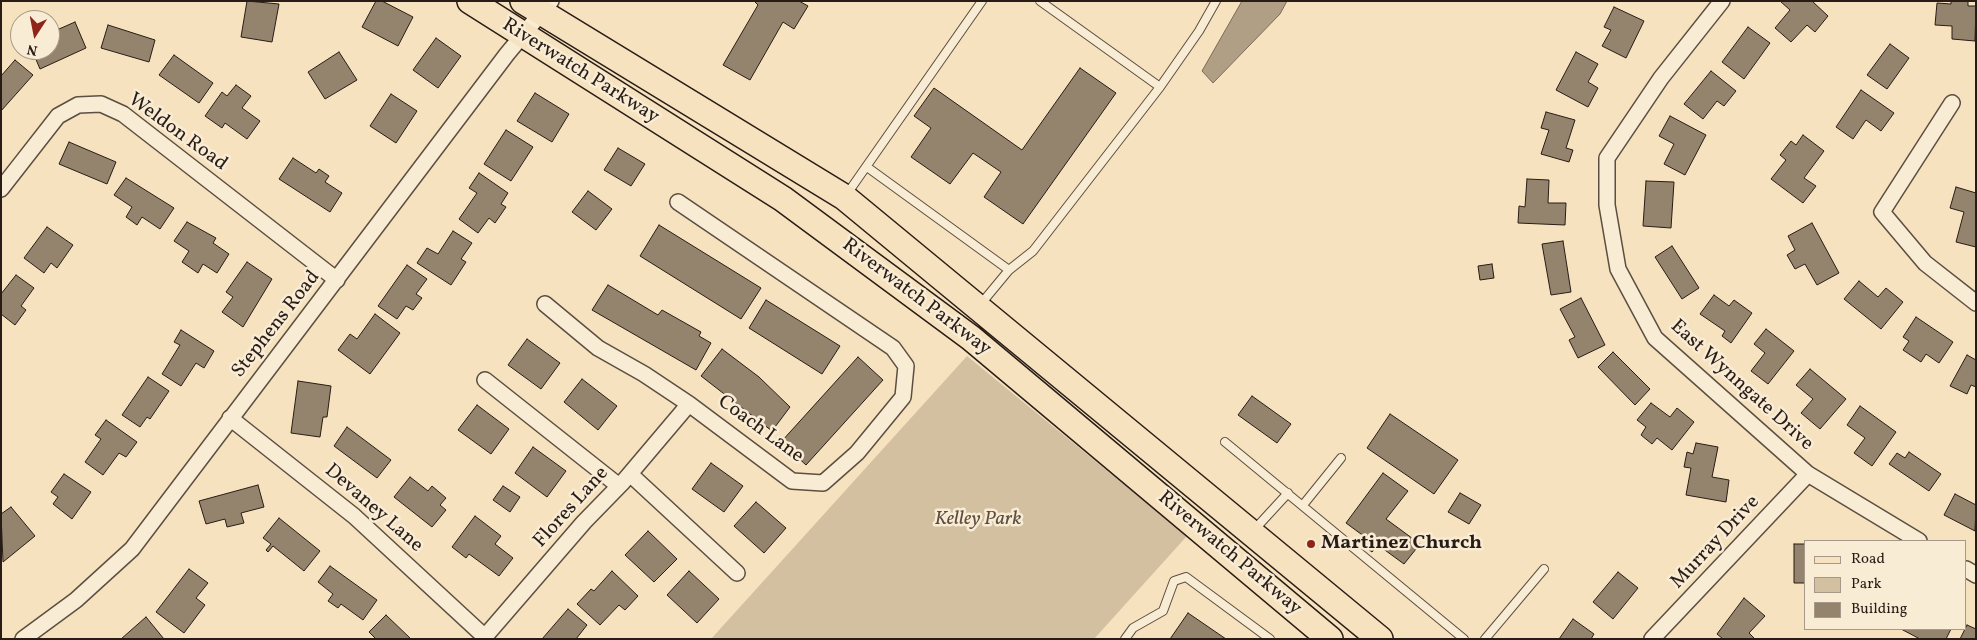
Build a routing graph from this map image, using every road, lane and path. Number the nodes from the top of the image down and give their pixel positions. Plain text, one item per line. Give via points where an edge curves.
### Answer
1 (470, 1) edge
2 (982, 1) edge
3 (1040, 1) edge
4 (1216, 1) edge
5 (1722, 1) edge
6 (538, 5) edge
7 (522, 35) junction
8 (1160, 87) junction
9 (1952, 103) dead end
10 (867, 167) junction
11 (1, 189) edge
12 (844, 197) junction
13 (678, 202) dead end
14 (1009, 270) junction
15 (338, 280) junction
16 (1976, 303) edge
17 (545, 304) dead end
18 (979, 307) junction
19 (484, 380) dead end
20 (689, 404) junction
21 (230, 418) junction
22 (1225, 442) dead end
23 (1340, 458) dead end
24 (630, 474) junction
25 (1808, 474) junction
26 (619, 486) junction
27 (1288, 493) junction
28 (1303, 505) junction
29 (1253, 532) junction
30 (1917, 540) edge
31 (1544, 569) dead end
32 (737, 573) dead end
33 (484, 638) edge
34 (23, 639) edge
35 (1125, 639) edge
36 (1270, 639) edge
37 (1330, 639) edge
38 (1380, 639) edge
39 (1464, 639) edge
40 (1485, 639) edge
41 (1652, 639) edge

1 - 7 main road, Riverwatch Parkway
2 - 10 lane
3 - 8 lane
4 - 8 lane
5 - 25 street, East Wynngate Drive via 1661,78 1607,158 1608,205 1618,269 1656,338
6 - 7 street, Stephens Road
6 - 12 main road, Riverwatch Parkway
7 - 15 street, Stephens Road
7 - 37 main road, Riverwatch Parkway via 782,199 972,338
8 - 14 lane via 1032,251
9 - 16 street via 1882,212 1925,263
10 - 12 lane
10 - 14 lane
11 - 15 street, Weldon Road via 58,116 78,105 101,104 123,114
12 - 18 main road, Riverwatch Parkway
13 - 20 street, Coach Lane via 893,348 906,366 904,397 857,453 823,483 792,481
14 - 18 lane
15 - 21 street, Stephens Road
17 - 20 street, Coach Lane via 598,348
18 - 29 main road, Riverwatch Parkway
19 - 26 street
20 - 24 street, Flores Lane
21 - 33 street, Devaney Lane via 354,516
21 - 34 street, Stephens Road via 132,549 76,600
22 - 27 lane
23 - 28 lane
24 - 26 street, Flores Lane
24 - 32 street
25 - 30 street, East Wynngate Drive
25 - 41 street, Murray Drive
26 - 33 street, Flores Lane
27 - 28 lane
27 - 29 lane
28 - 39 lane
29 - 38 main road, Riverwatch Parkway
31 - 40 lane
35 - 36 lane via 1133,628 1163,611 1174,581 1186,577

